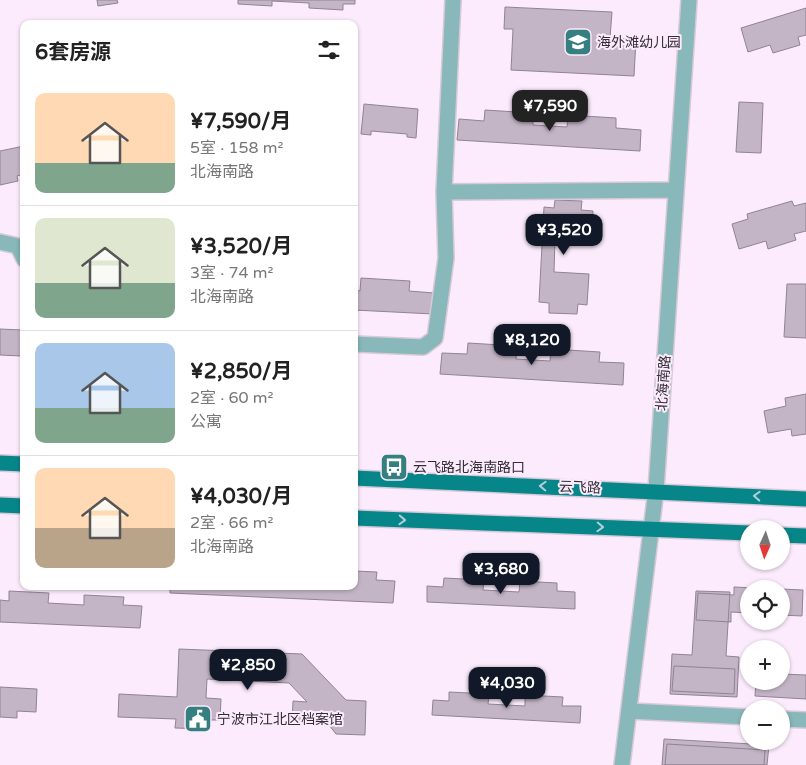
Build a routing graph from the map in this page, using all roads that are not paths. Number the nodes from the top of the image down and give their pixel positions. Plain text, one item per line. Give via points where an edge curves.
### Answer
1 (453, 0) edge
2 (689, 0) edge
3 (676, 190) junction
4 (444, 192) junction
5 (0, 242) edge
6 (20, 250) edge
7 (358, 344) edge
8 (0, 464) edge
9 (20, 464) edge
10 (358, 478) edge
11 (656, 490) junction
12 (806, 499) edge
13 (0, 505) edge
14 (20, 506) edge
15 (358, 518) edge
16 (651, 528) junction
17 (740, 533) edge
18 (790, 535) edge
19 (806, 536) edge
20 (629, 711) junction
21 (740, 717) edge
22 (790, 719) edge
23 (806, 720) edge
24 (622, 765) edge

1 - 4 street
2 - 3 street, 北海南路
3 - 4 street
3 - 11 street, 北海南路
4 - 7 street via 446,258 435,338 423,347
5 - 6 street via 18,246
8 - 9 main road
11 -> 10 main road, 云飞路
12 -> 11 main road, 云飞路
11 - 16 street, 北海南路
13 - 14 main road
15 -> 16 main road
16 - 17 main road
16 - 20 street, 北海南路
18 - 19 main road
20 - 21 street
20 - 24 street, 北海南路
22 - 23 street

